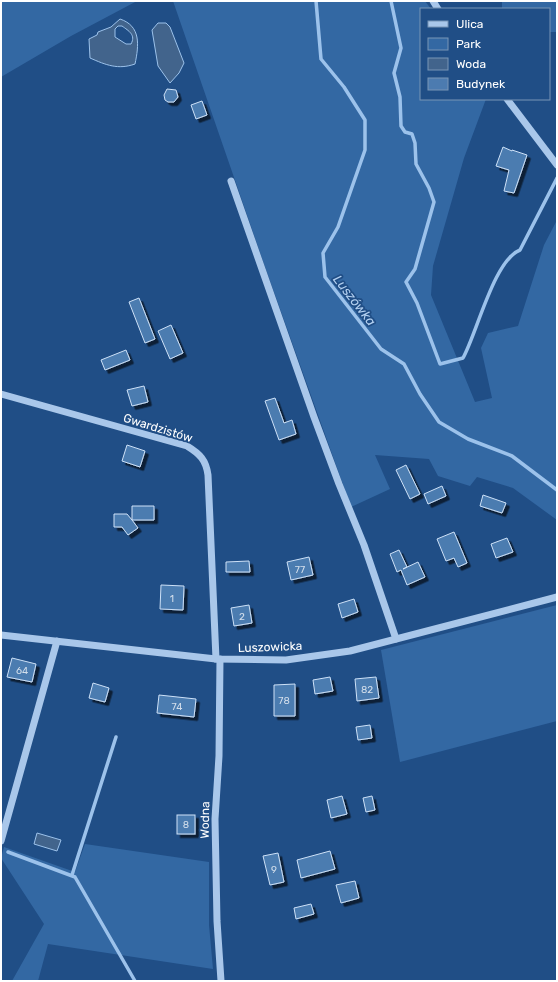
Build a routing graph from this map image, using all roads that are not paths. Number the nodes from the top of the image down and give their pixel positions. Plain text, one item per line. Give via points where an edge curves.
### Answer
1 (508, 100) edge
2 (557, 165) edge
3 (231, 181) dead end
4 (1, 394) edge
5 (557, 597) edge
6 (1, 635) edge
7 (396, 639) junction
8 (57, 641) junction
9 (218, 659) junction
10 (1, 840) edge
11 (221, 981) edge

1 - 2 street
3 - 7 street via 338,484 364,545
4 - 9 street, Gwardzistów via 187,446 202,456 207,464 208,475
5 - 7 street, Luszowicka
6 - 8 street, Luszowicka
7 - 9 street, Luszowicka via 350,651 286,660
8 - 9 street, Luszowicka
8 - 10 street
9 - 11 street, Wodna via 219,756 215,819

